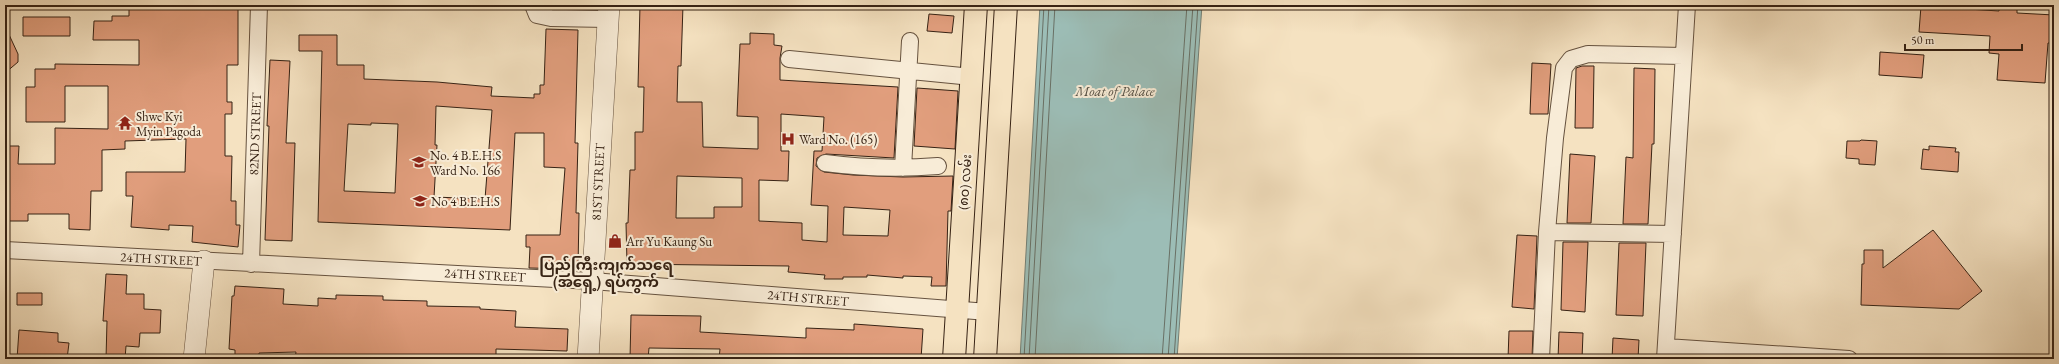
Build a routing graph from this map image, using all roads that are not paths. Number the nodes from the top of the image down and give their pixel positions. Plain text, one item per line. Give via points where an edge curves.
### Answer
1 (259, 5) edge
2 (534, 5) edge
3 (976, 5) edge
4 (1006, 5) edge
5 (1687, 5) edge
6 (609, 12) edge
7 (910, 41) dead end
8 (1684, 56) junction
9 (789, 59) dead end
10 (908, 70) junction
11 (972, 77) junction
12 (825, 163) dead end
13 (938, 166) dead end
14 (902, 168) junction
15 (1547, 232) junction
16 (1673, 234) junction
17 (5, 250) edge
18 (204, 261) junction
19 (251, 264) junction
20 (592, 281) junction
21 (957, 310) junction
22 (988, 312) junction
23 (1666, 353) edge
24 (194, 359) edge
25 (588, 359) edge
26 (954, 359) edge
27 (985, 359) edge
28 (1541, 359) edge
29 (1849, 359) edge

1 - 19 street, 82ND STREET
2 - 6 street via 537,15 551,18
3 - 11 main road, (၈၀) လမ်း
4 - 22 main road
5 - 8 street
6 - 20 street, 81ST STREET
7 - 10 street
8 - 15 street via 1588,54 1571,59 1564,68
8 - 16 street
9 - 10 street
10 - 11 street
10 - 14 street
11 - 21 main road, (၈၀) လမ်း
12 - 14 street via 864,168
13 - 14 street
15 - 16 street
15 - 28 street
16 - 23 street
17 - 18 street, 24TH STREET
18 - 19 street, 24TH STREET
18 - 24 street
19 - 20 street, 24TH STREET
20 - 21 street, 24TH STREET
20 - 25 street, 81ST STREET
21 - 22 street, 24TH STREET
21 - 26 main road, (၈၀) လမ်း
22 - 27 main road
23 - 29 street

